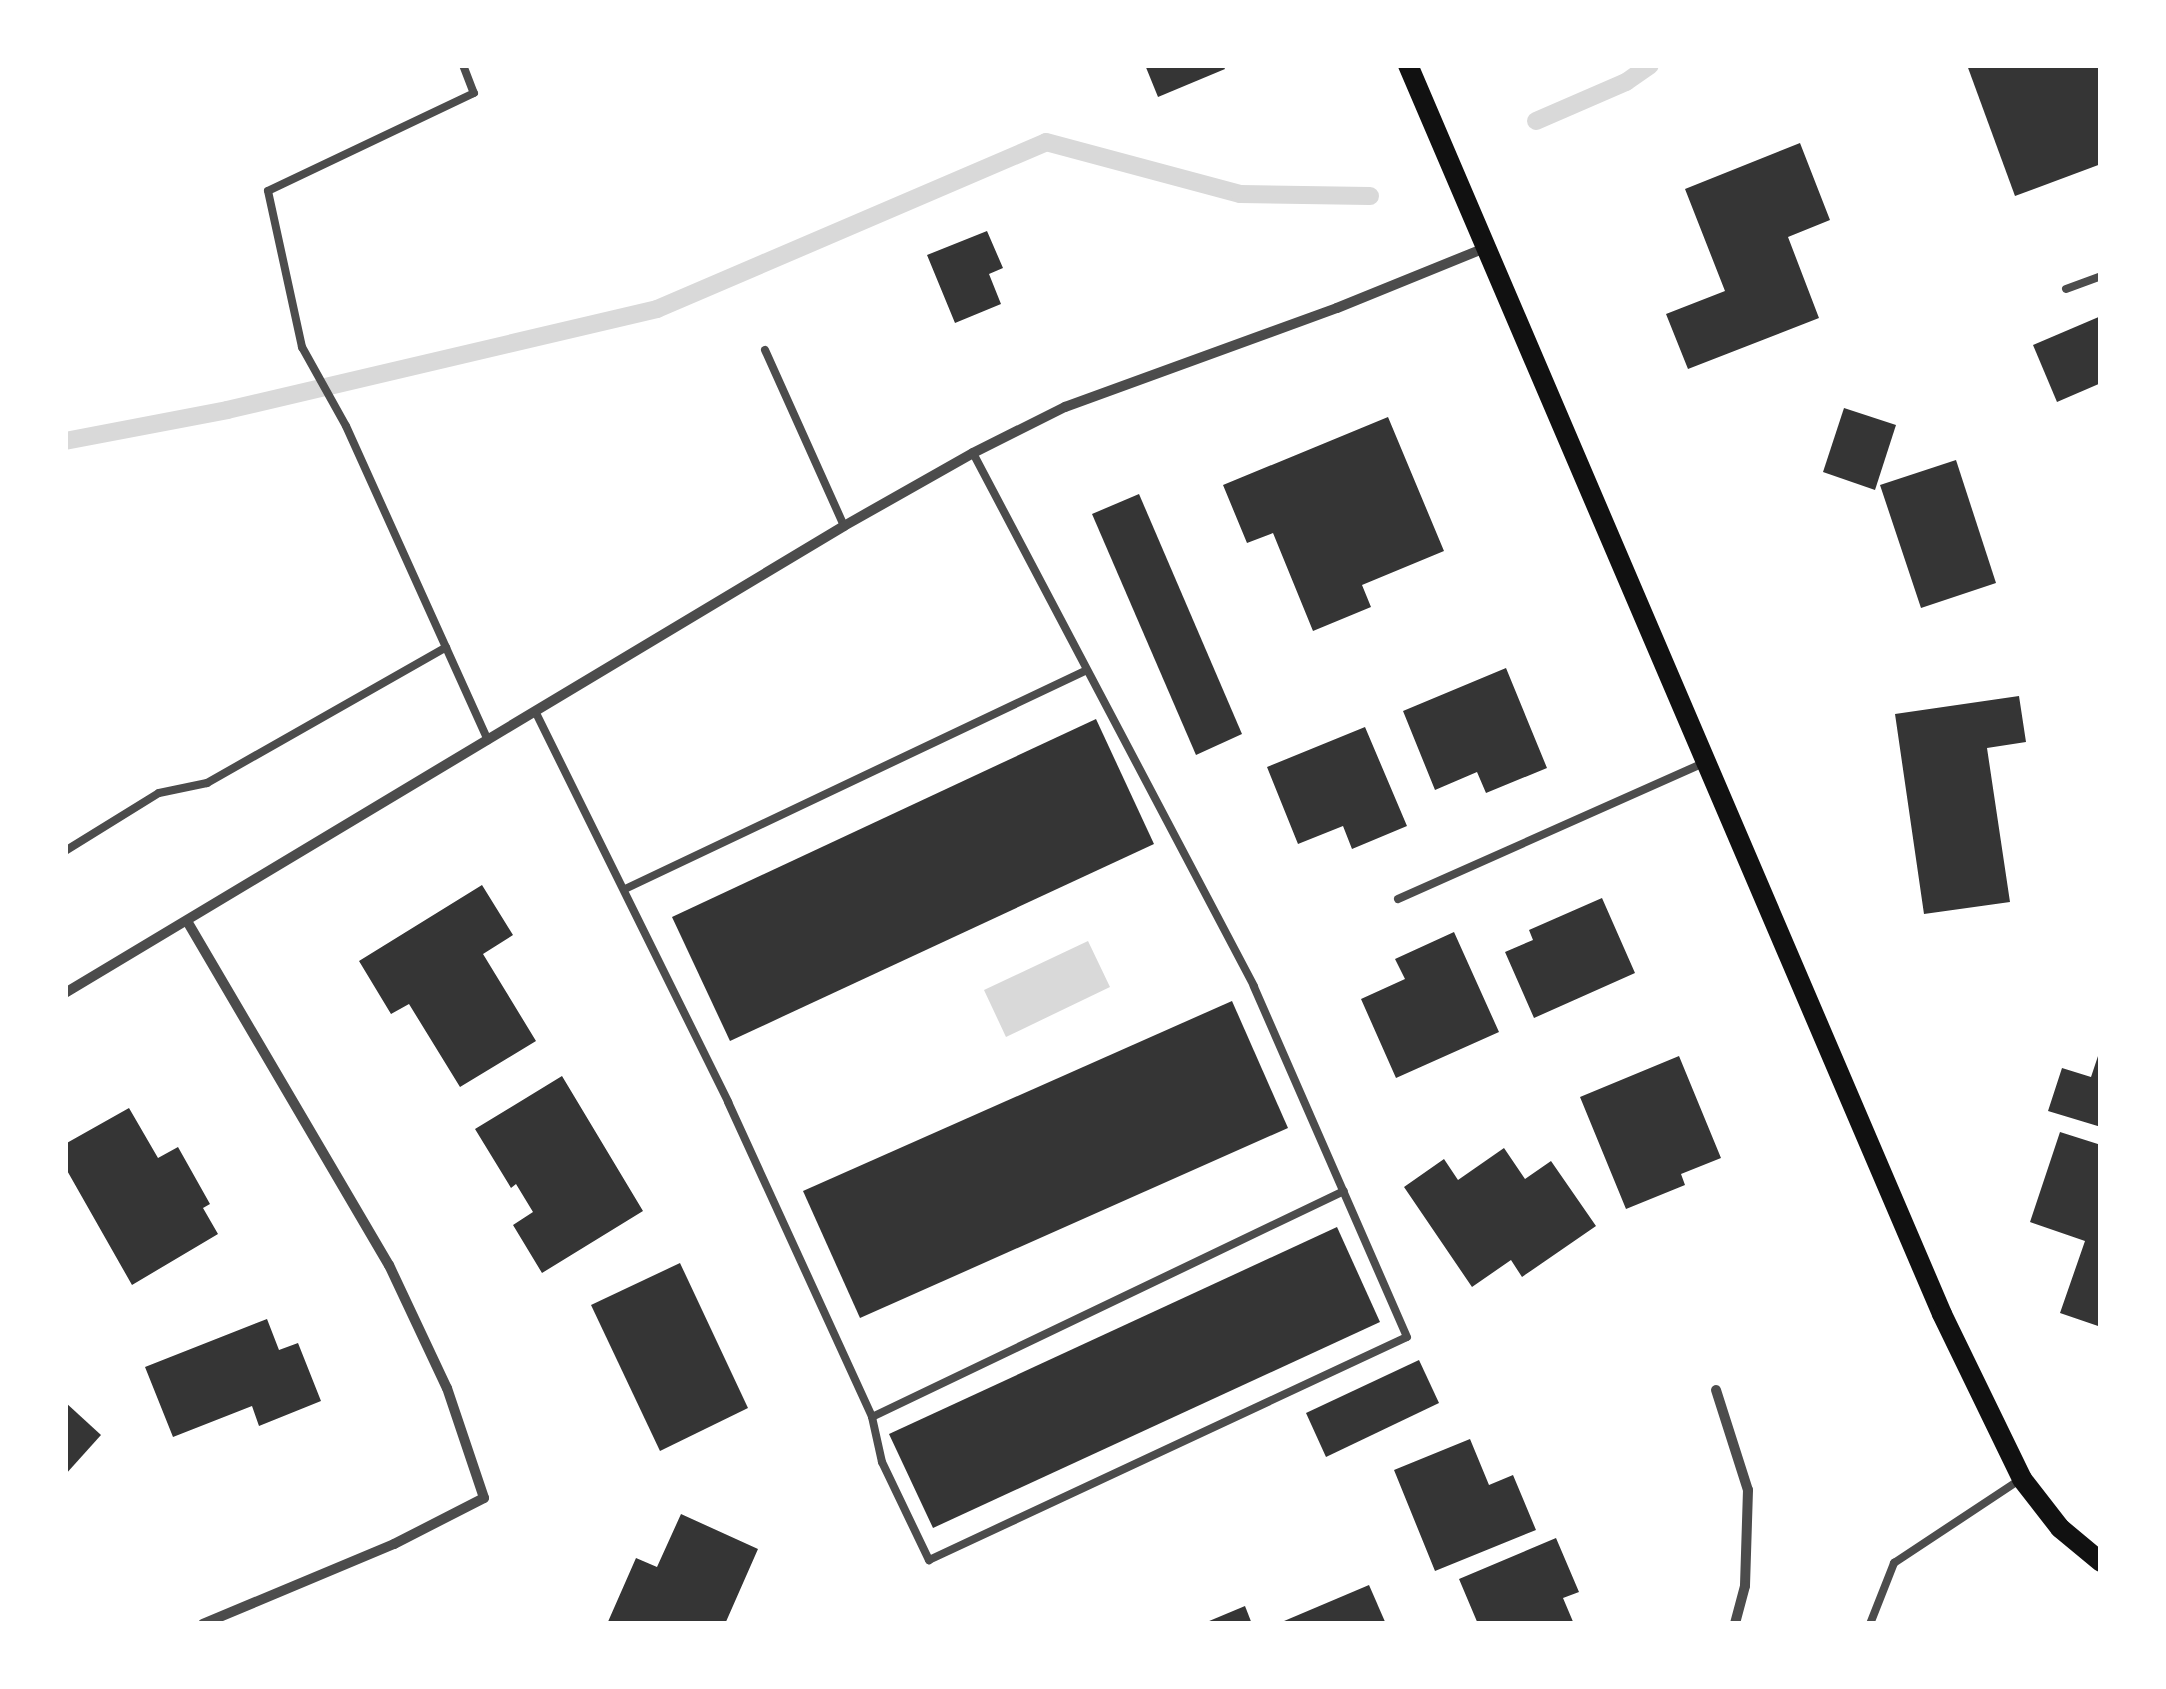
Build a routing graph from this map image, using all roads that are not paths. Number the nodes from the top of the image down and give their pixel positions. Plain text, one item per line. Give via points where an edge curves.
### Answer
1 (463, 65) edge
2 (1408, 65) edge
3 (1485, 248) junction
4 (2101, 276) edge
5 (2066, 289) dead end
6 (765, 350) dead end
7 (974, 453) junction
8 (844, 526) junction
9 (446, 647) junction
10 (1087, 670) junction
11 (536, 713) junction
12 (488, 740) junction
13 (1704, 763) junction
14 (65, 851) edge
15 (625, 889) junction
16 (1398, 899) dead end
17 (188, 922) junction
18 (65, 993) edge
19 (1344, 1191) junction
20 (1716, 1390) dead end
21 (872, 1417) junction
22 (2022, 1479) junction
23 (2101, 1562) edge
24 (202, 1624) edge
25 (1735, 1624) edge
26 (1870, 1624) edge

1 - 9 lane via 474,93 268,191 302,347 346,426
2 - 3 main road
3 - 7 street via 1081,401
3 - 13 main road
4 - 5 lane
6 - 8 lane
7 - 8 street
7 - 10 lane
8 - 11 street
9 - 12 lane
9 - 14 lane via 206,783 159,793
10 - 15 lane
10 - 19 lane via 1254,986
11 - 12 street
11 - 15 lane
12 - 17 street
13 - 16 lane
13 - 22 main road via 1942,1314
15 - 21 lane
17 - 18 street
17 - 24 street via 388,1265 447,1388 484,1498 394,1544
19 - 21 lane
19 - 21 lane via 1407,1337 928,1560 882,1462
20 - 25 street via 1748,1490 1745,1586
22 - 23 main road via 2060,1528
22 - 26 lane via 1894,1563

